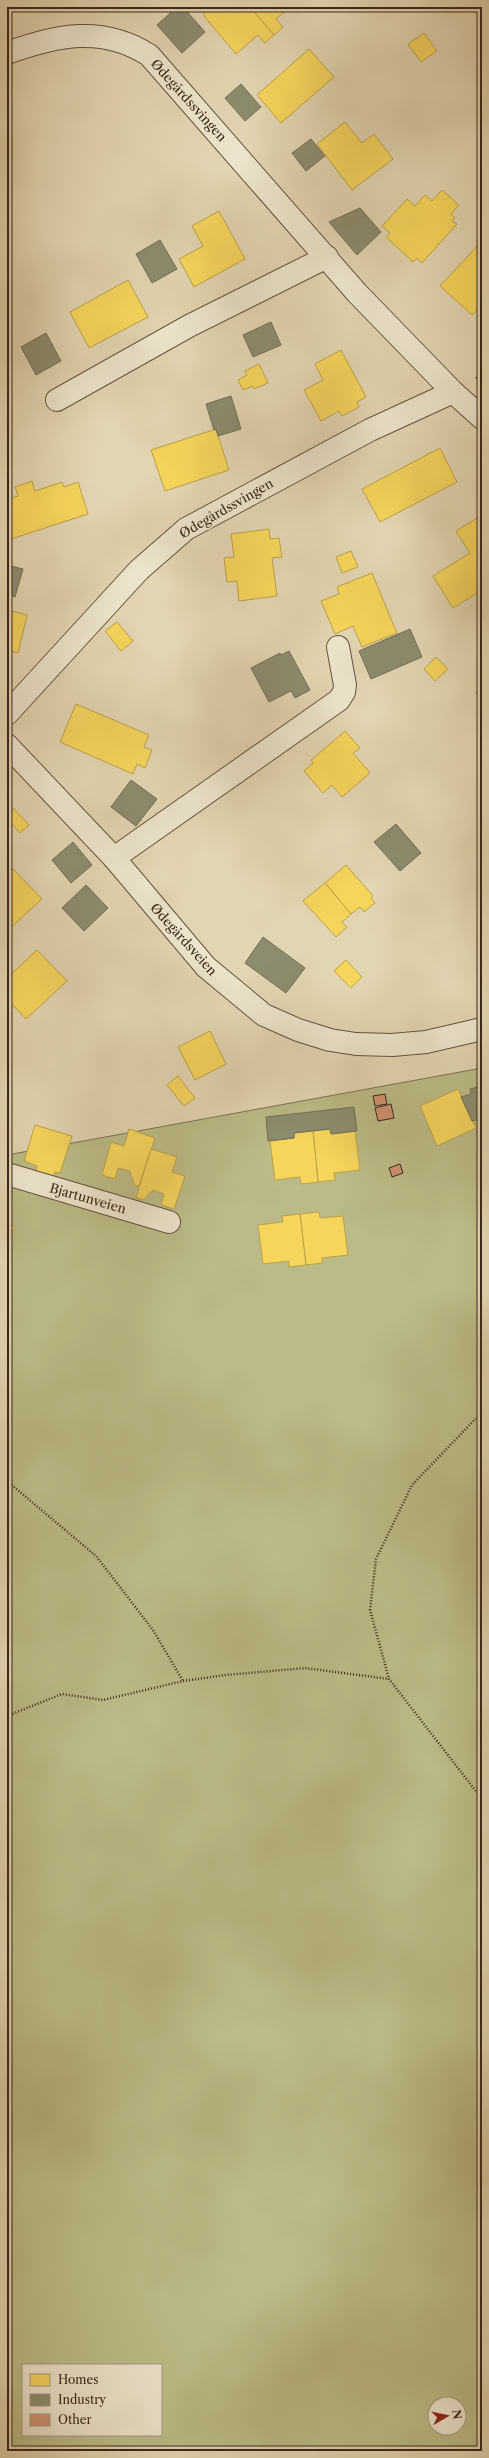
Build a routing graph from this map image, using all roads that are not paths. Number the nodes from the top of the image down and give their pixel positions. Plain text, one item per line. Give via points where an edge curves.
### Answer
1 (7, 53) edge
2 (327, 257) junction
3 (453, 392) junction
4 (57, 400) dead end
5 (482, 418) edge
6 (338, 647) dead end
7 (7, 714) edge
8 (10, 752) edge
9 (114, 858) junction
10 (482, 1029) edge
11 (7, 1174) edge
12 (169, 1222) dead end

1 - 2 street, Ødegårdssvingen via 76,36 98,36 120,40 134,46 160,66
2 - 3 street, Ødegårdssvingen via 386,324
2 - 4 street via 189,326
3 - 5 street, Ødegårdssvingen
3 - 7 street, Ødegårdssvingen via 370,430 186,529 139,570
6 - 9 street via 345,686 339,700
8 - 9 street, Ødegårdsveien
9 - 10 street, Ødegårdsveien via 206,967 264,1015 324,1038 356,1044 426,1042
11 - 12 street, Bjartunveien

